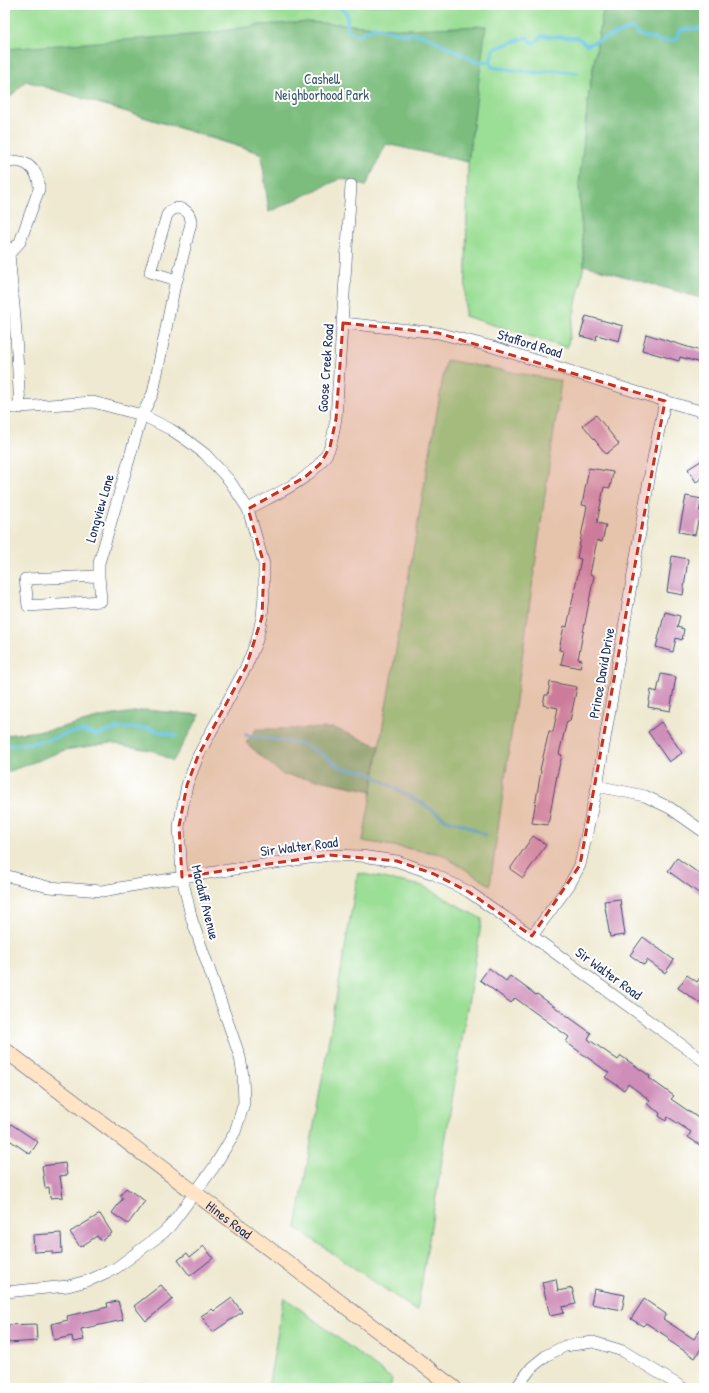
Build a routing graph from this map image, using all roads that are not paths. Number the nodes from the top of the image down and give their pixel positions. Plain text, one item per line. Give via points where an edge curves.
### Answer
1 (5, 164) edge
2 (351, 185) dead end
3 (5, 243) edge
4 (9, 254) junction
5 (176, 280) junction
6 (343, 323) junction
7 (665, 401) junction
8 (5, 408) edge
9 (20, 408) junction
10 (704, 412) edge
11 (142, 415) junction
12 (248, 509) junction
13 (99, 576) junction
14 (597, 786) junction
15 (704, 832) edge
16 (8, 876) dead end
17 (182, 877) junction
18 (532, 936) junction
19 (5, 1050) edge
20 (704, 1061) edge
21 (195, 1192) junction
22 (5, 1290) edge
23 (454, 1388) edge
24 (516, 1388) edge
25 (683, 1388) edge

1 - 4 street via 19,161 31,166 37,173 39,182 20,242
2 - 6 street, Goose Creek Road
3 - 4 street
4 - 9 street via 16,317
5 - 5 street, Longview Lane via 150,272 167,215 179,208 187,212 191,223
5 - 11 street, Longview Lane via 155,387
6 - 7 street, Stafford Road via 438,333
6 - 12 street, Goose Creek Road via 336,420 330,447 320,464 305,478
7 - 10 street, Stafford Road
7 - 14 street, Prince David Drive via 651,468
8 - 9 street, Macduff Avenue
9 - 11 street, Macduff Avenue via 93,402
11 - 12 street, Macduff Avenue via 170,429 205,454 229,480
11 - 13 street, Longview Lane via 99,563
12 - 17 street, Macduff Avenue via 264,564 262,618 257,640 246,667 198,756 187,785 180,826
13 - 13 street, Longview Lane via 101,601 28,606 25,579
14 - 15 street via 645,796 670,808
14 - 18 street, Prince David Drive via 580,865 570,884
16 - 17 street, Sir Walter Road via 48,887 102,891
17 - 18 street, Sir Walter Road via 329,855 396,861 434,874 469,892
17 - 21 street, Macduff Avenue via 192,920 240,1057 243,1076 244,1103 235,1132
18 - 20 street, Sir Walter Road
19 - 21 street, Hines Road
21 - 22 street, Macduff Avenue via 162,1234 116,1268 90,1280 68,1286
21 - 23 street, Hines Road
24 - 25 street via 532,1366 547,1355 565,1346 593,1342 623,1351

